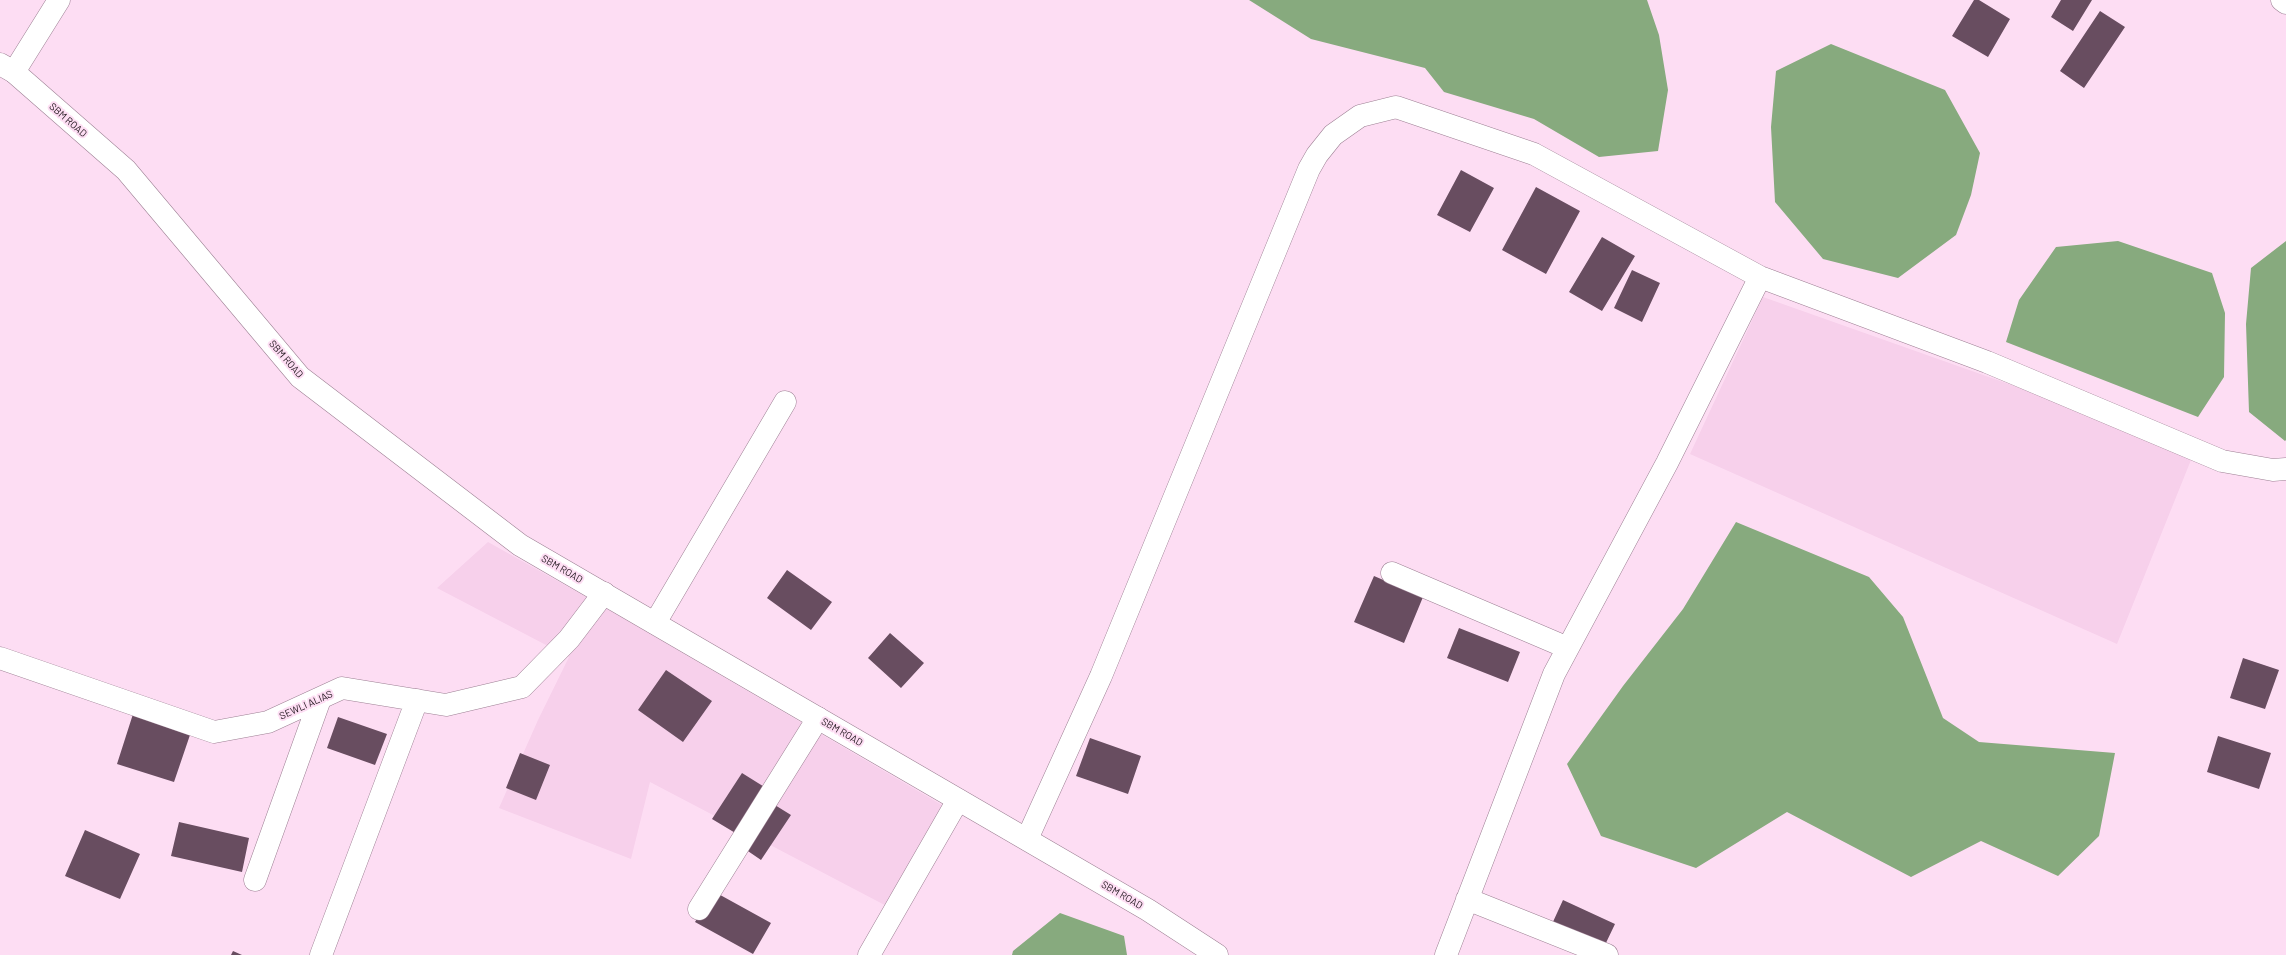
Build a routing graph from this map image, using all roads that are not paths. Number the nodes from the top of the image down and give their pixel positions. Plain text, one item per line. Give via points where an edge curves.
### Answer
1 (59, 0) edge
2 (2282, 0) edge
3 (2286, 3) edge
4 (7, 68) edge
5 (1760, 277) junction
6 (785, 402) dead end
7 (2286, 469) edge
8 (1392, 573) dead end
9 (604, 593) junction
10 (655, 623) junction
11 (1568, 648) junction
12 (0, 658) edge
13 (320, 699) junction
14 (417, 700) junction
15 (818, 718) junction
16 (958, 800) junction
17 (1027, 839) junction
18 (255, 880) dead end
19 (1467, 900) junction
20 (699, 909) dead end
21 (321, 955) edge
22 (869, 955) edge
23 (1217, 955) edge
24 (1446, 955) edge
25 (1607, 955) edge

1 - 4 street
2 - 3 street
4 - 9 street, SBM ROAD via 126,170 300,376 520,545
5 - 7 street via 1987,362 2222,461 2273,470
5 - 11 street via 1667,463
5 - 17 street via 1534,154 1396,107 1360,116 1333,135 1317,154 1309,169 1101,676
6 - 10 street
8 - 11 street
9 - 10 street, SBM ROAD
9 - 14 street, SEWLI ALIAS via 569,639 522,687 446,705
10 - 15 street, SBM ROAD
11 - 19 street via 1554,674
12 - 13 street, SEWLI ALIAS via 214,732 268,722
13 - 14 street, SEWLI ALIAS via 342,688
13 - 18 street
14 - 21 street
15 - 16 street, SBM ROAD
15 - 20 street
16 - 17 street, SBM ROAD
16 - 22 street
17 - 23 street, SBM ROAD via 1148,910
19 - 24 street
19 - 25 street

